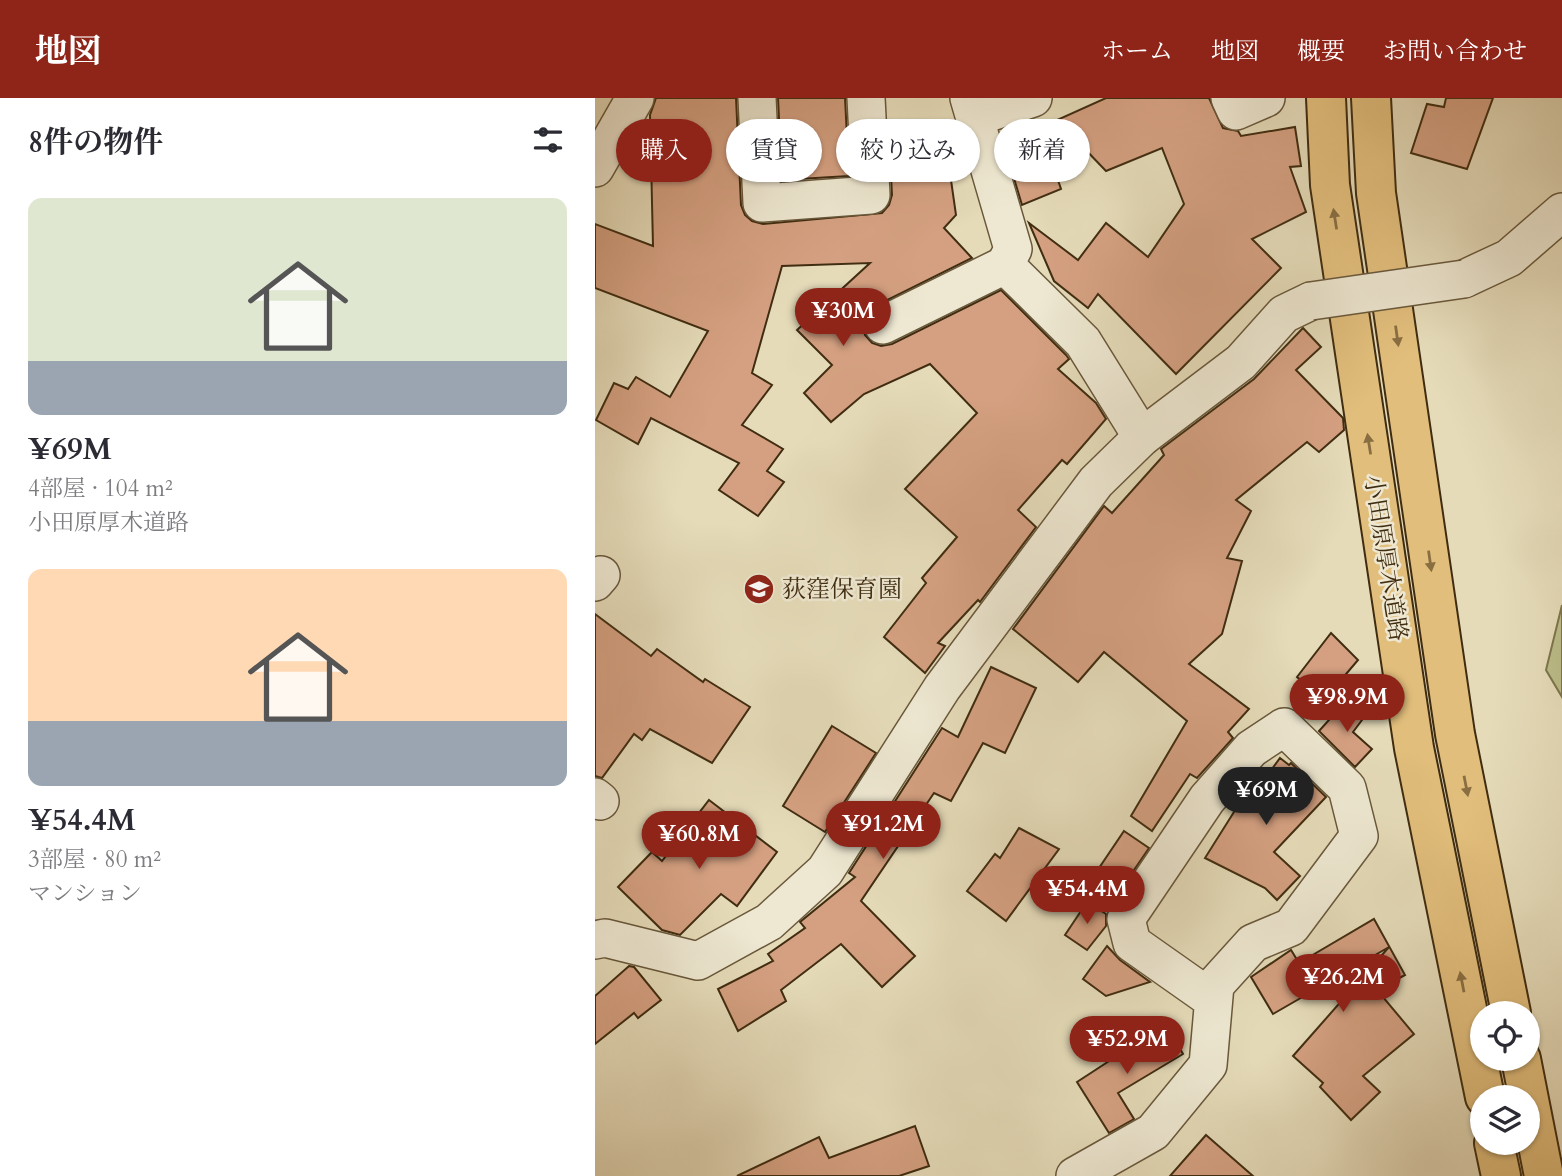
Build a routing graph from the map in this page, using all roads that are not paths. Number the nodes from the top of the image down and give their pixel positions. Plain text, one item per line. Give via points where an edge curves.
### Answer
1 (635, 98) edge
2 (757, 98) edge
3 (866, 98) edge
4 (1033, 98) edge
5 (1230, 98) edge
6 (1266, 98) edge
7 (1326, 98) edge
8 (1371, 98) edge
9 (972, 108) edge
10 (595, 168) edge
11 (1562, 212) edge
12 (1005, 265) junction
13 (883, 324) dead end
14 (1142, 437) junction
15 (595, 940) edge
16 (1213, 1000) junction
17 (1509, 1001) edge
18 (1523, 1071) edge
19 (1483, 1085) edge
20 (1497, 1155) edge
21 (1075, 1176) edge
22 (1501, 1176) edge
23 (1544, 1176) edge

1 - 10 street
2 - 3 street via 762,203 871,195
4 - 9 street
5 - 6 street via 1235,111
19 -> 7 highway, 小田原厚木道路 via 1415,748 1330,185
8 -> 17 highway, 小田原厚木道路 via 1376,193 1455,734
9 - 12 street via 1013,249
11 - 14 street, bridge via 1509,258 1464,279 1311,301 1284,314 1241,362
12 - 13 street
12 - 14 street via 1083,342
14 - 15 street via 1088,492 942,688 825,871 769,922 698,961 605,938
16 - 16 street via 1215,985 1238,956 1253,943 1291,927 1359,836 1347,788 1284,727 1251,749 1207,799 1126,919 1132,943
16 - 21 street via 1208,1065 1153,1132
18 - 23 highway
20 - 22 highway

